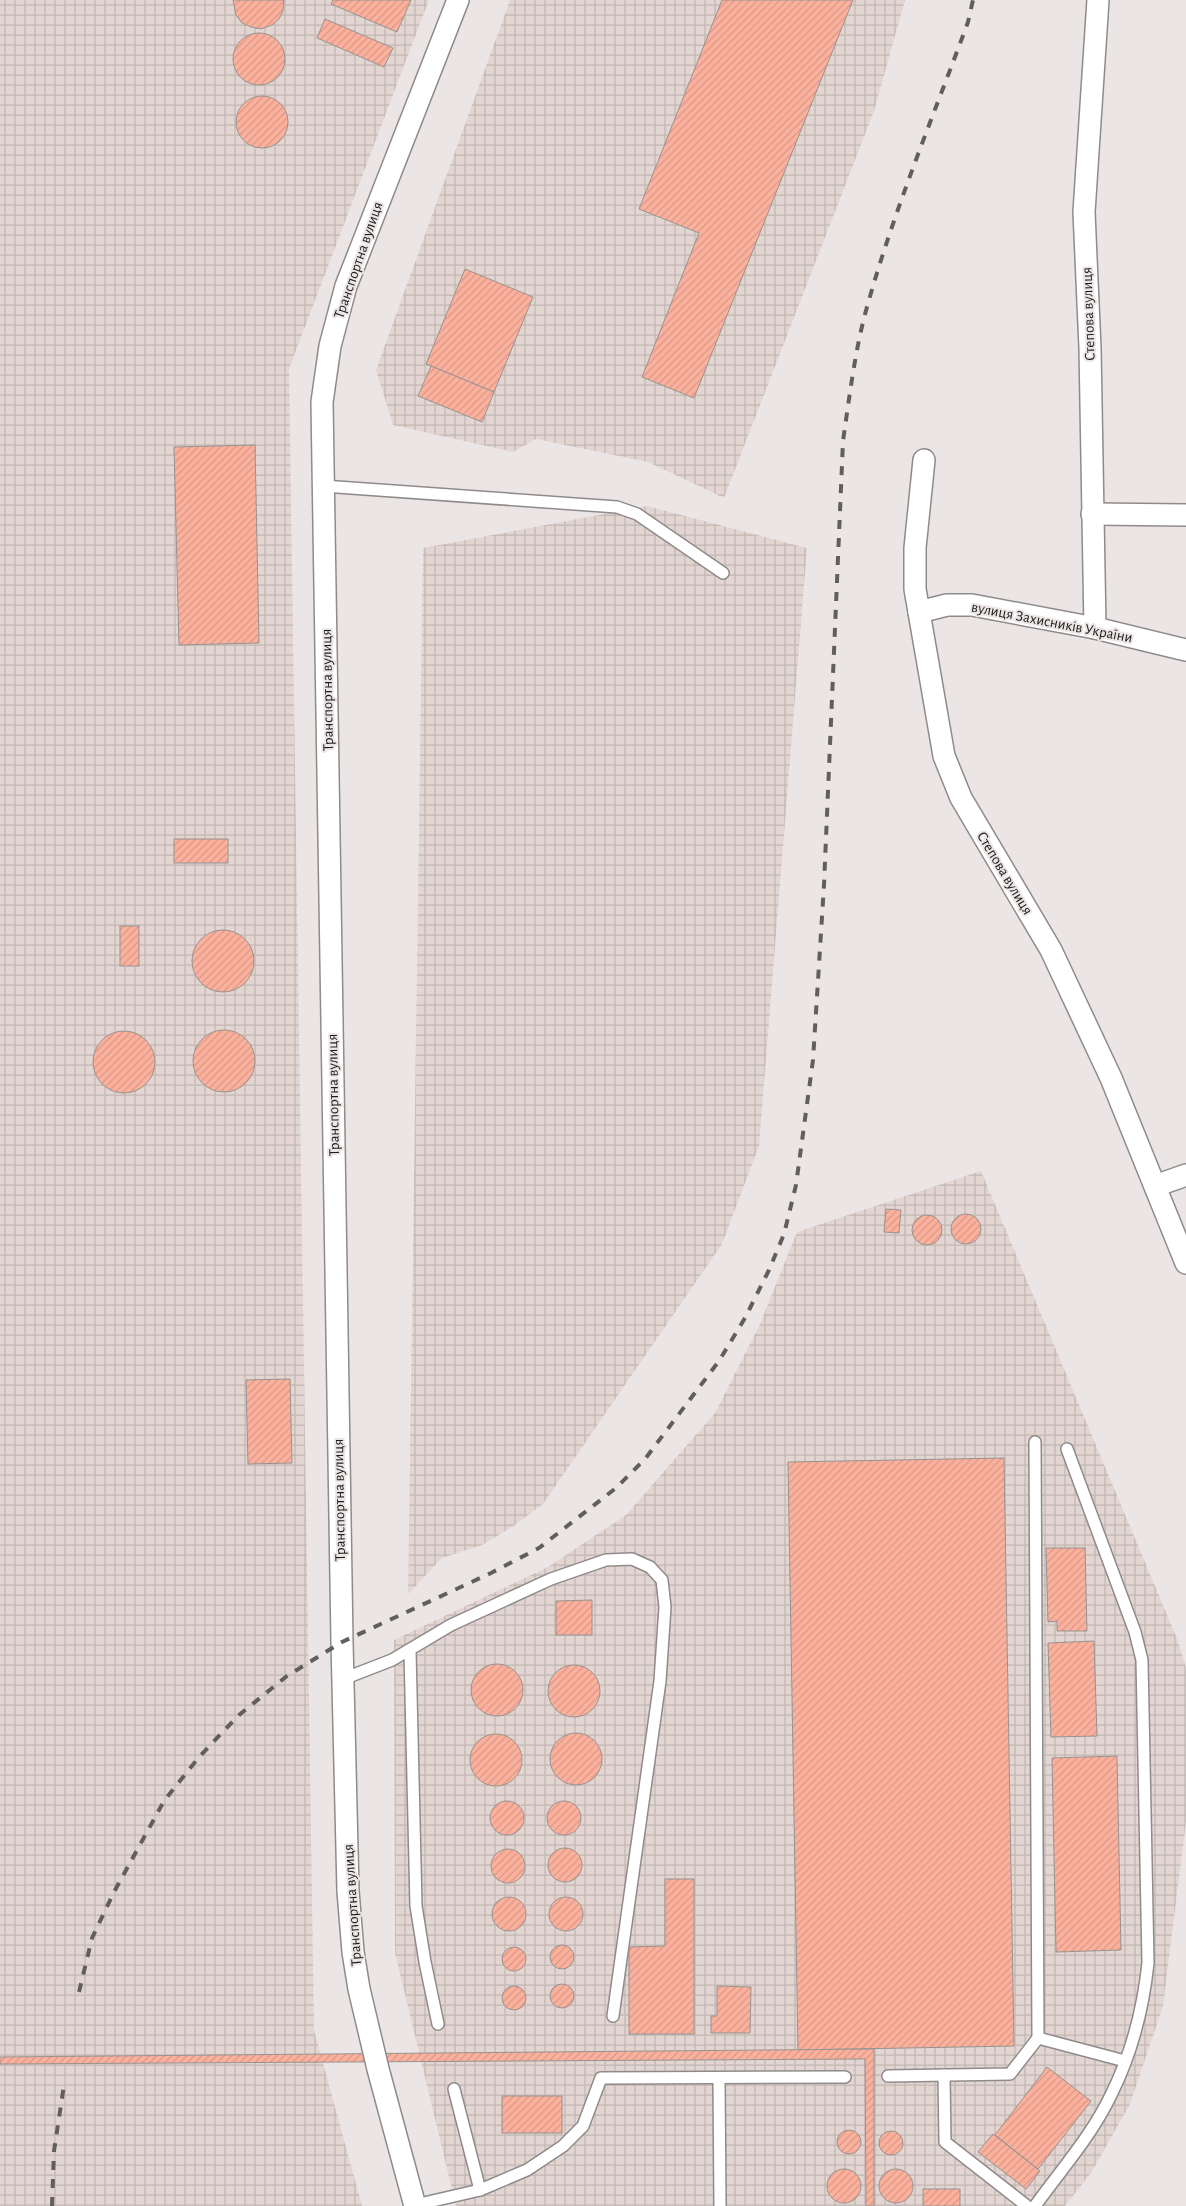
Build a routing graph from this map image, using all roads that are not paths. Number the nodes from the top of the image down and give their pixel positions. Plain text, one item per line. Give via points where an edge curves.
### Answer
1 (458, 0) edge
2 (1098, 0) edge
3 (924, 460) dead end
4 (323, 486) junction
5 (1092, 514) junction
6 (1186, 515) edge
7 (723, 573) dead end
8 (918, 612) junction
9 (1094, 628) junction
10 (1186, 650) edge
11 (1186, 1175) edge
12 (1155, 1186) junction
13 (1184, 1251) edge
14 (1035, 1442) dead end
15 (1067, 1449) dead end
16 (410, 1651) junction
17 (342, 1680) junction
18 (613, 2016) dead end
19 (438, 2024) dead end
20 (1038, 2038) junction
21 (1125, 2061) junction
22 (944, 2075) junction
23 (888, 2076) dead end
24 (845, 2077) dead end
25 (719, 2079) junction
26 (454, 2089) dead end
27 (480, 2190) junction
28 (415, 2205) edge
29 (720, 2206) edge
30 (1027, 2206) edge
31 (1035, 2206) edge

1 - 4 street, Транспортна вулиця via 346,286 330,346 322,402
2 - 5 street, Степова вулиця via 1084,212
3 - 8 street, Степова вулиця via 915,548
4 - 7 lane via 617,506 636,514
4 - 17 street, Транспортна вулиця
5 - 6 street
5 - 9 street, Степова вулиця
8 - 9 street, вулиця Захисників України via 947,605 972,606
8 - 12 street, Степова вулиця via 944,756 961,798 1051,950
9 - 10 street, вулиця Захисників України
11 - 12 street
12 - 13 street, Степова вулиця
14 - 20 lane
15 - 21 lane via 1135,1632 1142,1660 1148,1963 1144,2001
16 - 17 lane
16 - 18 lane via 451,1625 526,1590 606,1560 632,1559 650,1567 662,1580 664,1607 660,1681
16 - 19 lane via 416,1906
17 - 28 street, Транспортна вулиця via 348,1891 353,1952 378,2069
20 - 21 lane
20 - 22 lane via 1010,2074
21 - 31 lane via 1111,2096
22 - 23 lane
22 - 30 lane via 945,2142
24 - 25 lane
25 - 27 lane via 601,2078 583,2126 563,2146 527,2170
25 - 29 lane
26 - 27 lane
27 - 28 lane

